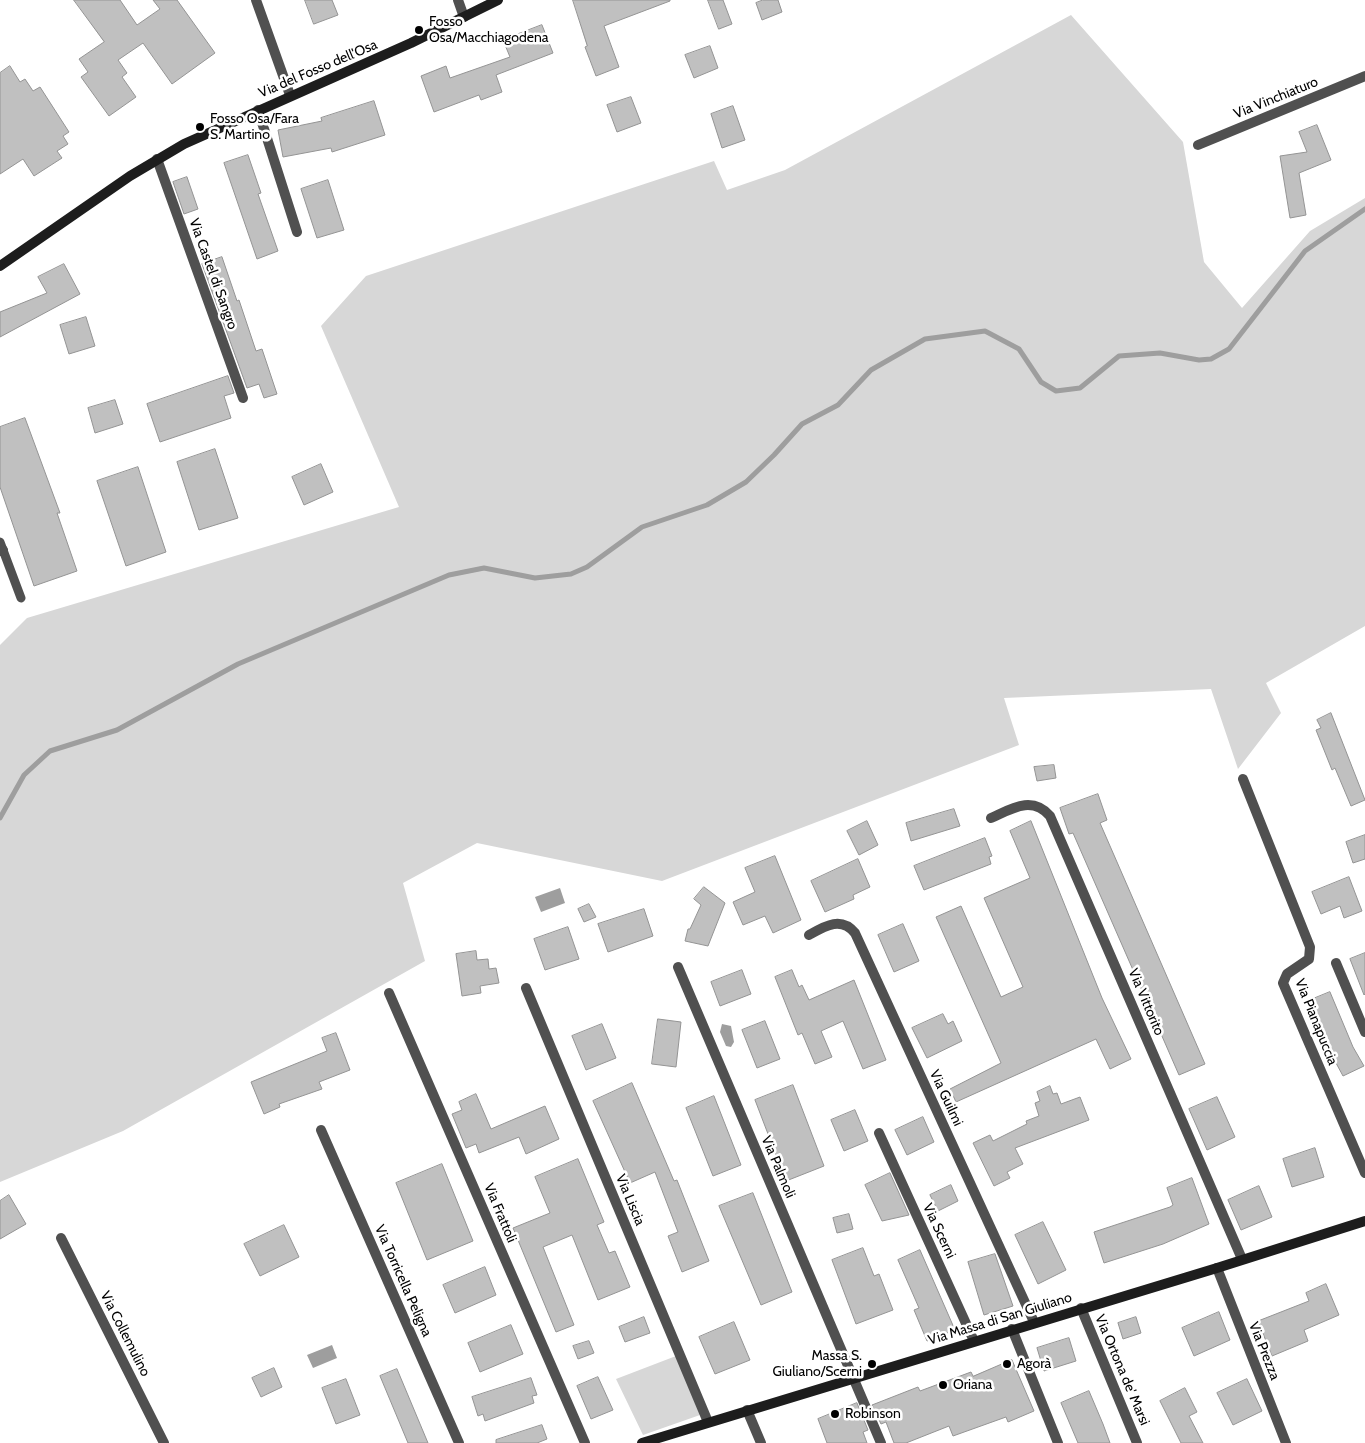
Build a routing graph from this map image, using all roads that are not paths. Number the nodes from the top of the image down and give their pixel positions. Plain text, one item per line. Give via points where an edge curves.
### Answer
1 (256, 0) edge
2 (458, 0) edge
3 (498, 0) edge
4 (464, 17) junction
5 (1365, 76) edge
6 (290, 95) junction
7 (258, 110) junction
8 (1198, 145) dead end
9 (157, 160) junction
10 (298, 232) dead end
11 (0, 266) edge
12 (243, 398) dead end
13 (1, 548) edge
14 (21, 598) dead end
15 (1243, 779) dead end
16 (991, 818) dead end
17 (808, 934) dead end
18 (1336, 963) dead end
19 (678, 967) dead end
20 (526, 988) dead end
21 (389, 993) dead end
22 (1365, 1032) edge
23 (321, 1130) dead end
24 (879, 1134) dead end
25 (1365, 1174) edge
26 (1365, 1220) edge
27 (61, 1238) dead end
28 (1242, 1259) junction
29 (1217, 1268) junction
30 (1081, 1308) junction
31 (1034, 1322) junction
32 (1012, 1329) junction
33 (974, 1340) junction
34 (852, 1378) junction
35 (747, 1410) junction
36 (708, 1422) junction
37 (164, 1443) edge
38 (459, 1443) edge
39 (585, 1443) edge
40 (642, 1443) edge
41 (761, 1443) edge
42 (881, 1443) edge
43 (1058, 1443) edge
44 (1138, 1443) edge
45 (1286, 1443) edge

1 - 6 street
2 - 4 street
3 - 4 street, Via del Fosso dell'Osa
4 - 6 street, Via del Fosso dell'Osa
5 - 8 street, Via Vinchiaturo
6 - 7 street, Via del Fosso dell'Osa
7 - 9 street, Via del Fosso dell'Osa via 203,134
7 - 10 street
9 - 11 street, Via del Fosso dell'Osa
9 - 12 street, Via Castel di Sangro
13 - 14 lane
15 - 25 street, Via Pianapuccia via 1310,947 1309,959 1287,974 1282,983
16 - 28 street, Via Vittorito via 1030,804 1042,808 1050,816
17 - 31 street, Via Guilmi via 834,924 848,927 855,933
18 - 22 street
19 - 34 street, Via Palmoli
20 - 36 street, Via Liscia
21 - 39 street, Via Frattoli
23 - 38 street, Via Torricella Peligna
24 - 33 street, Via Scerni
26 - 28 street, Via Massa di San Giuliano
27 - 37 street, Via Collemulino
28 - 29 street, Via Massa di San Giuliano
29 - 30 street, Via Massa di San Giuliano
29 - 45 street, Via Prezza
30 - 31 street, Via Massa di San Giuliano
30 - 44 street, Via Ortona de' Marsi
31 - 32 street, Via Massa di San Giuliano
32 - 33 street, Via Massa di San Giuliano
32 - 43 street
33 - 34 street, Via Massa di San Giuliano
34 - 35 street, Via Massa di San Giuliano
34 - 42 street, Via Palmoli
35 - 36 street, Via Massa di San Giuliano
35 - 41 street
36 - 40 street, Via Massa di San Giuliano

